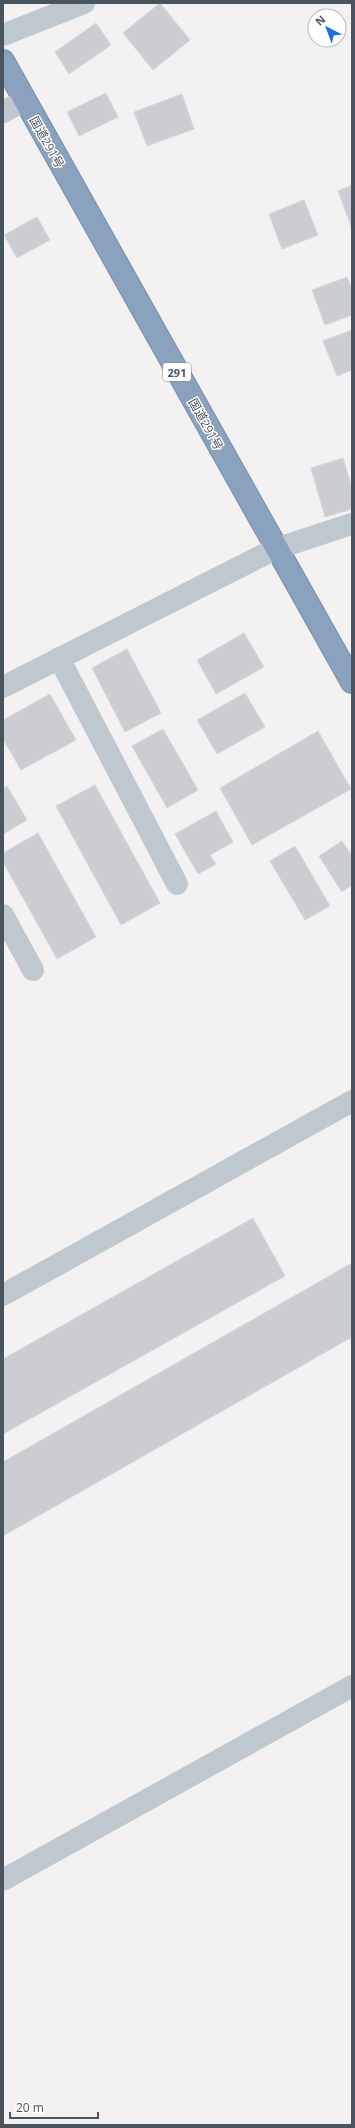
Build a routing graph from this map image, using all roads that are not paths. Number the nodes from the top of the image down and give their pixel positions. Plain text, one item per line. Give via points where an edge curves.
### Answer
1 (84, 3) edge
2 (3, 35) edge
3 (3, 61) edge
4 (24, 101) junction
5 (3, 112) edge
6 (352, 524) edge
7 (275, 549) junction
8 (59, 658) junction
9 (352, 682) edge
10 (3, 687) edge
11 (178, 884) dead end
12 (3, 915) edge
13 (33, 970) dead end
14 (352, 1101) edge
15 (3, 1295) edge
16 (352, 1686) edge
17 (3, 1880) edge

1 - 2 street
3 - 4 highway, 国道291号 / 291
4 - 5 street
4 - 7 highway, 国道291号 / 291
6 - 7 street
7 - 8 street
7 - 9 highway, 国道291号 / 291
8 - 10 street
8 - 11 street
12 - 13 street
14 - 15 street
16 - 17 street

